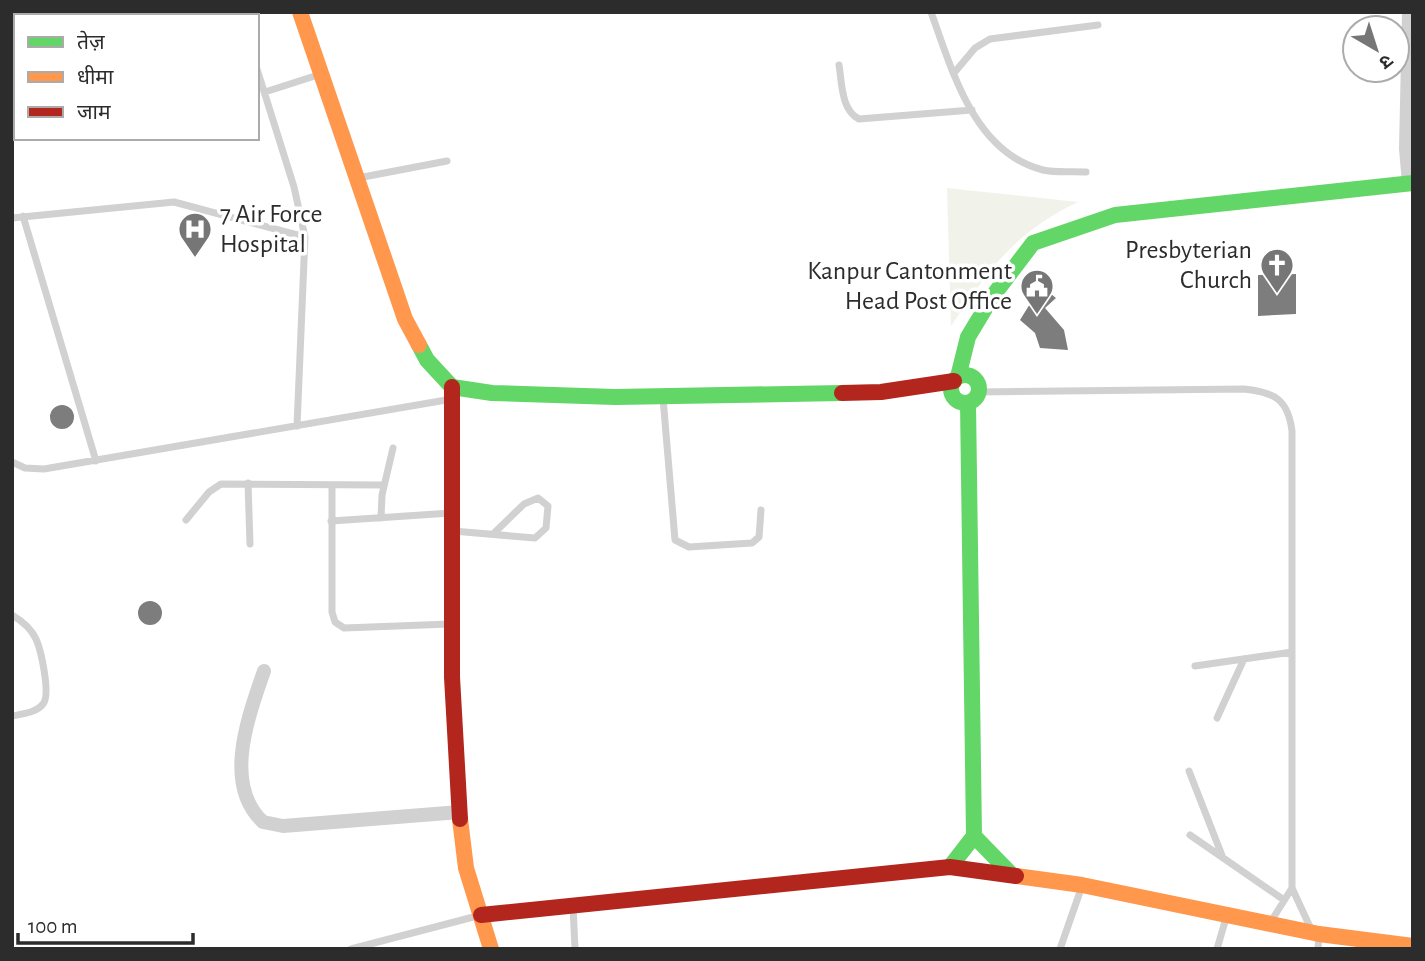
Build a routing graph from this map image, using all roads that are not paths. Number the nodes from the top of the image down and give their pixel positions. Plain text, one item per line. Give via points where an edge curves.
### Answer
1 (300, 12) edge
2 (930, 12) edge
3 (1409, 12) edge
4 (1098, 25) dead end
5 (839, 65) dead end
6 (321, 74) junction
7 (954, 74) junction
8 (259, 75) edge
9 (265, 92) junction
10 (972, 110) junction
11 (447, 161) dead end
12 (1086, 172) dead end
13 (356, 178) junction
14 (1411, 183) edge
15 (23, 216) junction
16 (12, 218) edge
17 (305, 237) junction
18 (964, 388) junction
19 (452, 393) junction
20 (662, 395) junction
21 (297, 426) junction
22 (393, 448) dead end
23 (96, 461) junction
24 (13, 465) edge
25 (248, 482) junction
26 (332, 485) junction
27 (384, 485) junction
28 (761, 510) dead end
29 (452, 513) junction
30 (381, 518) junction
31 (186, 520) dead end
32 (331, 521) junction
33 (452, 531) junction
34 (493, 534) junction
35 (250, 544) dead end
36 (12, 615) edge
37 (452, 624) junction
38 (1292, 652) junction
39 (1244, 659) junction
40 (1195, 666) dead end
41 (264, 671) dead end
42 (12, 716) edge
43 (1216, 718) dead end
44 (1189, 771) dead end
45 (460, 812) junction
46 (1190, 835) dead end
47 (974, 836) junction
48 (1223, 858) junction
49 (950, 867) junction
50 (1012, 875) junction
51 (1082, 885) junction
52 (1292, 888) junction
53 (1284, 900) junction
54 (573, 905) junction
55 (1227, 914) junction
56 (481, 915) junction
57 (1270, 923) junction
58 (1317, 938) edge
59 (1392, 946) edge
60 (1413, 946) edge
61 (351, 949) edge
62 (491, 949) edge
63 (575, 949) edge
64 (1060, 949) edge
65 (1217, 949) edge

1 - 6 street
2 - 7 lane
3 - 14 street via 1406,149
4 - 7 lane via 990,39 975,48
5 - 10 lane via 845,102 859,119
6 - 9 lane
6 - 13 street
7 - 10 lane
8 - 9 lane
9 - 17 lane via 295,187
10 - 12 lane via 994,139 1021,161 1046,171
11 - 13 lane
13 - 19 street via 405,319
14 - 18 street via 1115,215 1034,243 975,326 980,339
15 - 16 lane
15 - 17 lane via 174,202
15 - 23 lane
17 - 21 lane
18 - 20 street
18 - 38 lane via 1244,389 1277,398 1291,417 1292,431
18 - 47 street
19 - 20 street
19 - 21 lane
19 - 29 street
20 - 28 lane via 675,540 689,547 752,543 759,537
21 - 23 lane
22 - 27 lane
23 - 24 lane via 34,470
25 - 26 lane
25 - 31 lane via 215,487
25 - 35 lane
26 - 27 lane
26 - 32 lane
27 - 30 lane
29 - 30 lane
29 - 33 street
30 - 32 lane
32 - 37 lane via 335,622 344,628
33 - 34 lane
33 - 37 street
34 - 34 lane via 529,500 541,499 548,506 546,528 540,535 521,539
36 - 42 lane via 36,640 47,698 40,708
37 - 45 street
38 - 39 lane
38 - 52 lane
39 - 40 lane
39 - 43 lane
41 - 45 street via 250,715 242,770 250,806 263,822 283,826
44 - 48 lane
45 - 56 street via 466,868
46 - 48 lane
47 - 49 street
47 - 50 street
48 - 53 lane
49 - 50 street
49 - 54 street
50 - 51 street
51 - 55 street
51 - 64 lane
52 - 53 lane
52 - 58 lane
53 - 57 lane
54 - 56 street
54 - 63 lane
55 - 57 street
55 - 65 lane
56 - 61 lane
56 - 62 street
57 - 58 street
58 - 59 street
59 - 60 street

